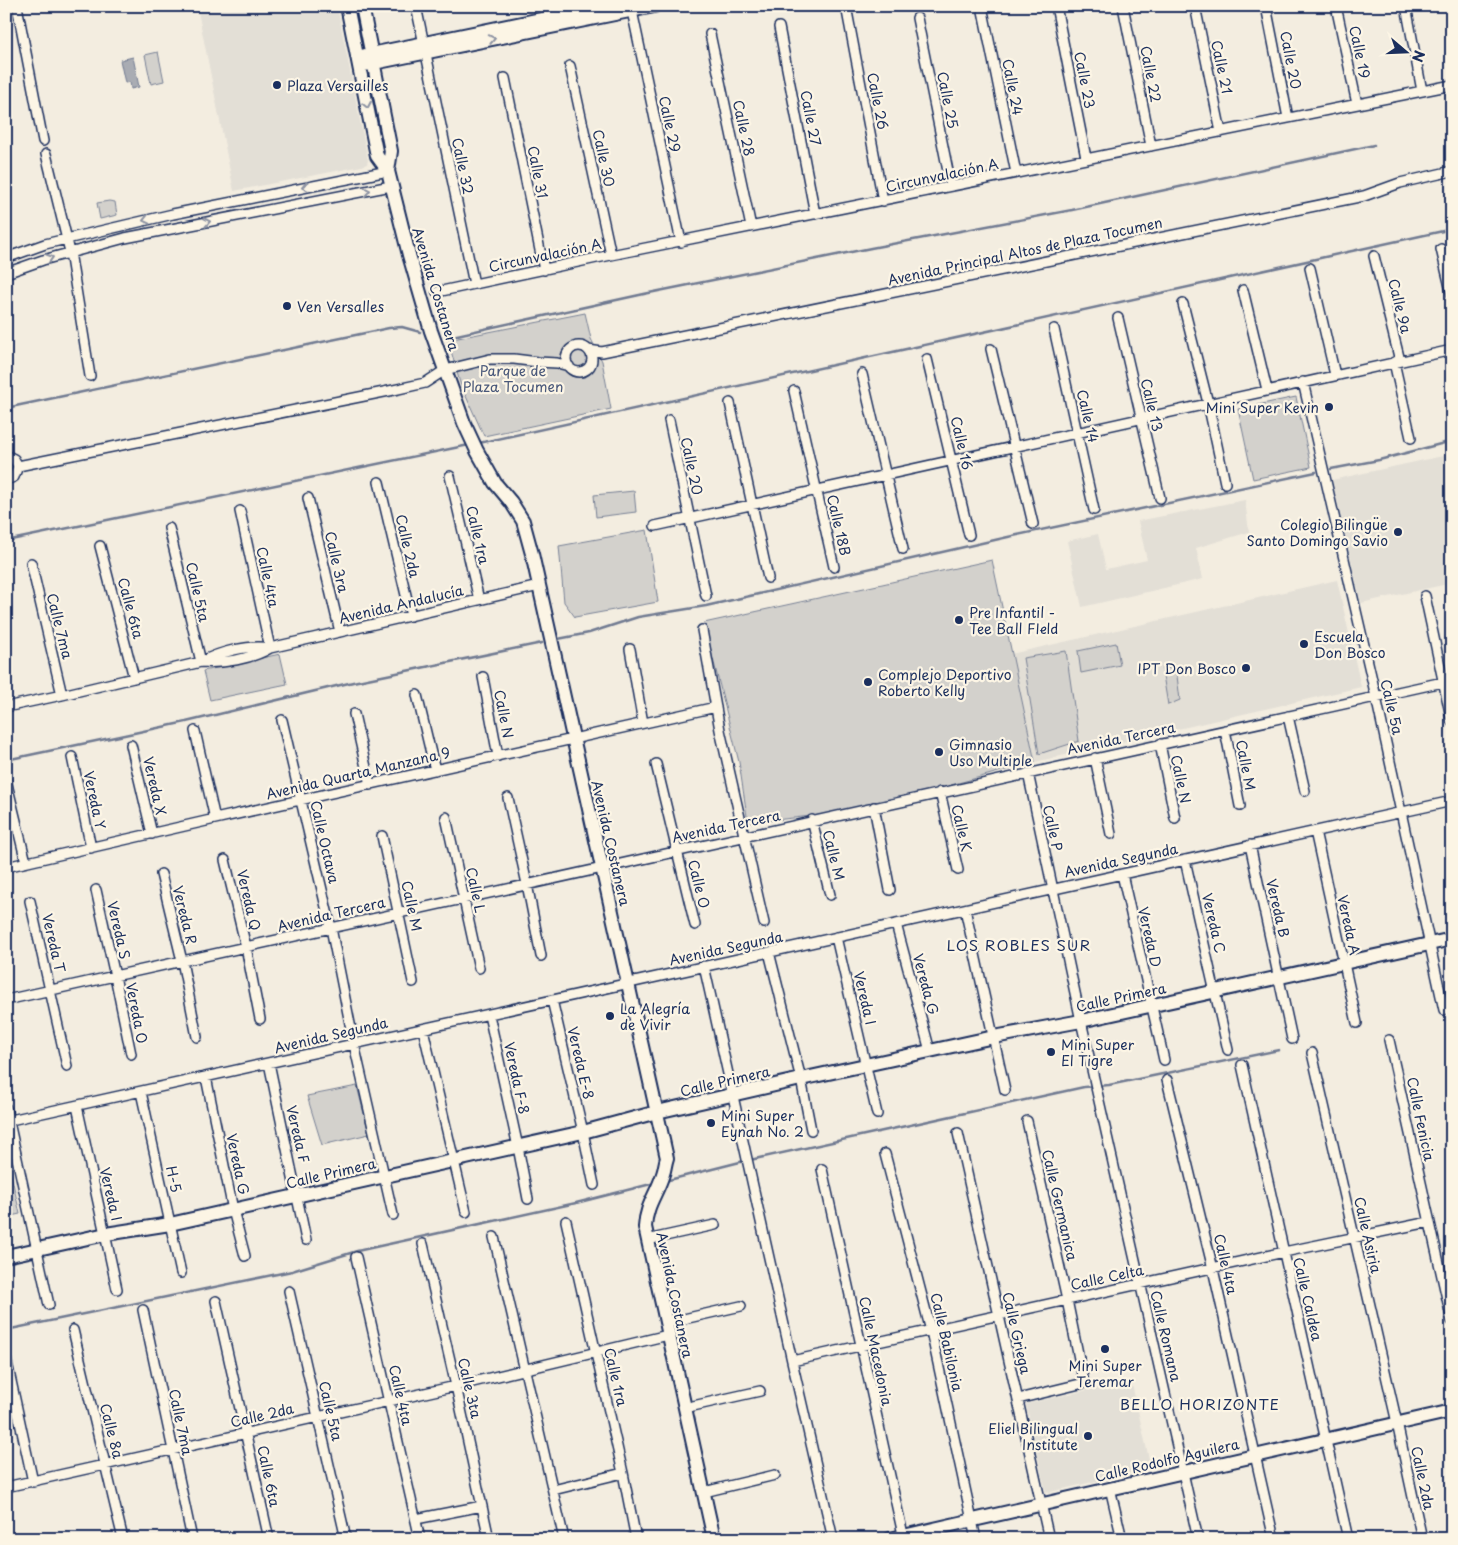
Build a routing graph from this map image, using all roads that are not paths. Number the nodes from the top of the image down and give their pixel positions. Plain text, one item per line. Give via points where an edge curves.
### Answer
1 (16, 6) edge
2 (347, 6) edge
3 (362, 6) edge
4 (416, 6) edge
5 (604, 6) edge
6 (654, 6) edge
7 (846, 6) edge
8 (982, 6) edge
9 (1056, 6) edge
10 (1123, 6) edge
11 (1195, 6) edge
12 (1266, 6) edge
13 (1336, 6) edge
14 (1406, 6) edge
15 (632, 8) edge
16 (918, 18) dead end
17 (779, 27) dead end
18 (710, 34) dead end
19 (425, 48) junction
20 (373, 59) junction
21 (358, 62) junction
22 (570, 66) dead end
23 (505, 78) dead end
24 (1452, 85) edge
25 (1422, 91) junction
26 (1357, 104) junction
27 (1288, 118) junction
28 (1221, 132) junction
29 (43, 141) dead end
30 (1151, 146) junction
31 (46, 154) dead end
32 (1086, 158) junction
33 (388, 171) junction
34 (1452, 171) edge
35 (1016, 173) junction
36 (391, 186) junction
37 (951, 186) junction
38 (883, 201) junction
39 (172, 214) junction
40 (815, 214) junction
41 (751, 227) junction
42 (176, 228) junction
43 (66, 236) junction
44 (681, 242) junction
45 (1441, 249) dead end
46 (70, 252) junction
47 (611, 255) junction
48 (1374, 256) dead end
49 (6, 258) edge
50 (1310, 268) dead end
51 (544, 270) junction
52 (6, 273) edge
53 (474, 284) junction
54 (1243, 290) dead end
55 (437, 292) dead end
56 (1452, 295) edge
57 (1183, 304) dead end
58 (1118, 318) dead end
59 (1054, 329) dead end
60 (991, 348) dead end
61 (588, 350) junction
62 (1452, 350) edge
63 (602, 352) junction
64 (927, 359) dead end
65 (567, 362) junction
66 (592, 362) junction
67 (1397, 362) junction
68 (445, 370) junction
69 (862, 374) dead end
70 (1335, 375) junction
71 (90, 376) dead end
72 (1303, 382) junction
73 (1267, 390) junction
74 (794, 391) dead end
75 (1208, 403) junction
76 (730, 404) dead end
77 (1141, 418) junction
78 (668, 420) dead end
79 (1078, 432) junction
80 (1411, 438) dead end
81 (1015, 446) junction
82 (6, 455) edge
83 (952, 460) junction
84 (18, 466) junction
85 (884, 475) junction
86 (450, 476) dead end
87 (6, 480) edge
88 (379, 482) dead end
89 (1224, 483) dead end
90 (816, 490) junction
91 (308, 498) dead end
92 (1160, 498) dead end
93 (751, 506) junction
94 (1094, 510) dead end
95 (240, 511) dead end
96 (689, 518) junction
97 (1033, 524) dead end
98 (655, 526) dead end
99 (169, 528) dead end
100 (969, 535) dead end
101 (100, 546) dead end
102 (903, 549) dead end
103 (31, 563) dead end
104 (834, 566) dead end
105 (768, 578) dead end
106 (539, 586) junction
107 (706, 596) dead end
108 (1425, 596) dead end
109 (479, 600) junction
110 (410, 616) junction
111 (702, 630) dead end
112 (340, 632) junction
113 (270, 648) junction
114 (630, 648) dead end
115 (201, 662) junction
116 (483, 677) dead end
117 (134, 678) junction
118 (1447, 681) edge
119 (62, 695) junction
120 (417, 695) dead end
121 (1376, 696) junction
122 (6, 707) edge
123 (716, 707) junction
124 (354, 714) dead end
125 (1288, 716) junction
126 (282, 720) dead end
127 (1452, 722) edge
128 (644, 723) junction
129 (1225, 730) junction
130 (195, 731) dead end
131 (572, 739) junction
132 (1160, 744) junction
133 (131, 745) dead end
134 (498, 756) junction
135 (72, 757) dead end
136 (1095, 758) junction
137 (656, 764) dead end
138 (435, 770) junction
139 (1028, 772) junction
140 (6, 780) edge
141 (370, 785) junction
142 (1305, 791) dead end
143 (940, 792) junction
144 (508, 798) dead end
145 (301, 800) junction
146 (1452, 801) edge
147 (1240, 806) dead end
148 (874, 807) junction
149 (1401, 812) junction
150 (446, 817) dead end
151 (1175, 818) dead end
152 (215, 819) junction
153 (812, 820) junction
154 (1315, 831) junction
155 (152, 834) junction
156 (1111, 834) dead end
157 (382, 836) dead end
158 (744, 836) junction
159 (1250, 846) junction
160 (91, 848) junction
161 (677, 850) junction
162 (225, 860) dead end
163 (1185, 860) junction
164 (26, 862) junction
165 (6, 867) edge
166 (601, 868) junction
167 (958, 870) dead end
168 (161, 874) dead end
169 (1122, 874) junction
170 (527, 884) junction
171 (96, 890) dead end
172 (890, 890) dead end
173 (1052, 890) junction
174 (830, 895) dead end
175 (464, 898) junction
176 (30, 901) dead end
177 (965, 909) junction
178 (400, 913) junction
179 (764, 923) dead end
180 (896, 924) junction
181 (696, 925) dead end
182 (331, 928) junction
183 (836, 937) junction
184 (1452, 939) edge
185 (1430, 944) junction
186 (246, 947) junction
187 (769, 952) junction
188 (541, 956) dead end
189 (182, 961) junction
190 (1343, 963) junction
191 (704, 966) junction
192 (479, 968) dead end
193 (116, 976) junction
194 (1280, 977) junction
195 (413, 982) dead end
196 (628, 984) junction
197 (50, 990) junction
198 (1216, 991) junction
199 (6, 1000) edge
200 (552, 1000) junction
201 (1152, 1006) junction
202 (1444, 1010) dead end
203 (489, 1015) junction
204 (260, 1019) dead end
205 (1081, 1021) junction
206 (1357, 1023) dead end
207 (423, 1029) junction
208 (197, 1037) dead end
209 (994, 1037) junction
210 (1292, 1039) dead end
211 (1389, 1040) dead end
212 (354, 1044) junction
213 (1228, 1050) dead end
214 (930, 1051) junction
215 (1312, 1053) dead end
216 (131, 1054) dead end
217 (1164, 1060) dead end
218 (268, 1063) junction
219 (866, 1065) junction
220 (1242, 1065) dead end
221 (67, 1066) dead end
222 (206, 1077) junction
223 (801, 1079) junction
224 (1167, 1080) dead end
225 (1005, 1090) dead end
226 (141, 1092) junction
227 (732, 1096) junction
228 (77, 1106) junction
229 (6, 1108) edge
230 (657, 1112) junction
231 (876, 1114) dead end
232 (8, 1121) edge
233 (1027, 1121) dead end
234 (811, 1130) dead end
235 (583, 1132) junction
236 (958, 1133) dead end
237 (518, 1147) junction
238 (885, 1154) dead end
239 (454, 1161) junction
240 (822, 1169) dead end
241 (383, 1177) junction
242 (594, 1185) dead end
243 (298, 1196) junction
244 (528, 1199) dead end
245 (233, 1210) junction
246 (466, 1212) dead end
247 (393, 1215) dead end
248 (566, 1221) dead end
249 (1429, 1222) junction
250 (170, 1224) junction
251 (715, 1226) dead end
252 (106, 1234) junction
253 (494, 1237) dead end
254 (1354, 1237) junction
255 (306, 1240) dead end
256 (647, 1240) junction
257 (423, 1244) dead end
258 (38, 1249) junction
259 (1284, 1252) junction
260 (6, 1256) edge
261 (245, 1256) dead end
262 (356, 1257) dead end
263 (1213, 1268) junction
264 (181, 1273) dead end
265 (1140, 1285) junction
266 (117, 1289) dead end
267 (289, 1290) dead end
268 (1067, 1300) junction
269 (216, 1301) dead end
270 (49, 1305) dead end
271 (740, 1306) dead end
272 (143, 1310) dead end
273 (999, 1315) junction
274 (1452, 1321) edge
275 (667, 1329) junction
276 (73, 1330) dead end
277 (931, 1331) junction
278 (860, 1346) junction
279 (596, 1352) junction
280 (6, 1358) edge
281 (792, 1361) junction
282 (524, 1369) junction
283 (456, 1386) junction
284 (760, 1391) dead end
285 (1018, 1399) junction
286 (388, 1400) junction
287 (684, 1408) junction
288 (1452, 1411) edge
289 (318, 1416) junction
290 (1397, 1423) junction
291 (246, 1433) junction
292 (1325, 1439) junction
293 (173, 1450) junction
294 (1256, 1455) junction
295 (106, 1465) junction
296 (623, 1472) junction
297 (1184, 1472) junction
298 (775, 1475) dead end
299 (32, 1482) junction
300 (6, 1487) edge
301 (1110, 1488) junction
302 (553, 1490) junction
303 (704, 1492) junction
304 (1041, 1504) junction
305 (482, 1506) junction
306 (416, 1519) junction
307 (972, 1520) junction
308 (903, 1537) edge
309 (346, 1538) edge
310 (123, 1539) edge
311 (192, 1539) edge
312 (269, 1539) edge
313 (336, 1539) edge
314 (420, 1539) edge
315 (489, 1539) edge
316 (564, 1539) edge
317 (636, 1539) edge
318 (714, 1539) edge
319 (833, 1539) edge
320 (890, 1539) edge
321 (976, 1539) edge
322 (1048, 1539) edge
323 (1122, 1539) edge
324 (1198, 1539) edge
325 (1274, 1539) edge
326 (1348, 1539) edge
327 (1422, 1539) edge

1 - 29 street
2 - 21 street, Avenida Costanera
3 - 20 street, Avenida Costanera
4 - 19 street, Calle 32
5 - 19 street
6 - 15 street
7 - 38 street, Calle 26
8 - 35 street, Calle 24
9 - 32 street, Calle 23
10 - 30 street, Calle 22
11 - 28 street, Calle 21
12 - 27 street, Calle 20
13 - 26 street, Calle 19
14 - 25 street
19 -> 15 street
15 - 44 street, Calle 29
16 - 37 street, Calle 25
17 - 40 street, Calle 27
18 - 41 street, Calle 28
19 - 20 street
19 - 53 street, Calle 32
20 - 21 street
20 - 33 street, Avenida Costanera via 391,152
21 -> 33 street, Avenida Costanera via 377,156
22 - 47 street, Calle 30
23 - 51 street, Calle 31
24 - 25 street, Circunvalación A
25 - 26 street, Circunvalación A
26 - 27 street, Circunvalación A
27 - 28 street, Circunvalación A
28 - 30 street, Circunvalación A
30 - 32 street, Circunvalación A
31 - 43 street
32 - 35 street, Circunvalación A
33 - 36 street, Avenida Costanera
33 -> 39 street
34 - 63 street, Avenida Principal Altos de Plaza Tocumen via 1400,183 1364,196
35 - 37 street, Circunvalación A
42 -> 36 street
36 - 68 street, Avenida Costanera
37 - 38 street, Circunvalación A
38 - 40 street, Circunvalación A
39 - 42 street
39 -> 43 street
40 - 41 street, Circunvalación A
41 - 44 street, Circunvalación A
42 - 46 street
43 - 46 street
43 - 49 street
44 - 47 street, Circunvalación A
45 - 56 street
52 -> 46 street
46 - 71 street
47 - 51 street, Circunvalación A
48 - 67 street, Calle 9a
50 - 70 street
51 - 53 street, Circunvalación A
53 - 55 street, Circunvalación A
54 - 73 street
57 - 75 street
58 - 77 street, Calle 13
59 - 79 street, Calle 14
60 - 81 street
61 - 63 street, Avenida Principal Altos de Plaza Tocumen
61 - 65 street via 581,346 573,347 567,354
61 - 66 street
62 - 67 street
63 - 66 street
64 - 83 street, Calle 16
65 - 66 street via 575,371 584,371
65 - 68 street via 502,358
67 - 70 street
67 - 80 street, Calle 9a
68 - 84 street via 425,383
68 - 106 street, Avenida Costanera via 477,451 495,483 523,521
69 - 85 street
70 - 72 street
72 - 73 street
72 - 121 street, Calle 5a
73 - 75 street
74 - 90 street, Calle 18B
75 - 77 street
75 - 89 street
76 - 93 street
77 - 79 street
77 - 92 street, Calle 13
78 - 96 street, Calle 20
79 - 81 street
79 - 94 street, Calle 14
81 - 83 street
81 - 97 street
82 - 84 street
83 - 85 street
83 - 100 street, Calle 16
84 - 87 street via 14,477
85 - 90 street
85 - 102 street
86 - 109 street, Calle 1ra
88 - 110 street, Calle 2da
90 - 93 street
90 - 104 street, Calle 18B
91 - 112 street, Calle 3ra
93 - 96 street
93 - 105 street
95 - 113 street, Calle 4ta
96 - 98 street
96 - 107 street, Calle 20
99 - 115 street, Calle 5ta
101 - 117 street, Calle 6ta
103 - 119 street, Calle 7ma
106 - 109 street, Avenida Andalucía
106 - 131 street, Avenida Costanera
108 - 118 street
109 - 110 street, Avenida Andalucía
110 - 112 street, Avenida Andalucía
111 - 123 street
112 - 113 street, Avenida Andalucía
113 - 115 street, Avenida Andalucía via 259,654 214,663
114 - 128 street
115 - 117 street, Avenida Andalucía
116 - 134 street, Calle N
117 - 119 street, Avenida Andalucía
118 - 121 street, Avenida Tercera
118 - 127 street
119 - 122 street, Avenida Andalucía
120 - 138 street
121 - 125 street, Avenida Tercera
121 - 149 street, Calle 5a
123 - 128 street, Avenida Quarta Manzana 9
123 - 158 street
124 - 141 street
125 - 129 street, Avenida Tercera
125 - 142 street
126 - 145 street, Calle Octava
128 - 131 street, Avenida Quarta Manzana 9
129 - 132 street, Avenida Tercera
129 - 147 street, Calle M
130 - 152 street
131 - 134 street, Avenida Quarta Manzana 9
131 - 166 street, Avenida Costanera
132 - 136 street, Avenida Tercera
132 - 151 street, Calle N
133 - 155 street, Vereda X
134 - 138 street, Avenida Quarta Manzana 9
135 - 160 street, Vereda Y
136 - 139 street, Avenida Tercera
136 - 156 street
137 - 161 street, Calle O
138 - 141 street, Avenida Quarta Manzana 9
139 - 143 street, Avenida Tercera
139 - 173 street, Calle P
140 - 164 street
141 - 145 street, Avenida Quarta Manzana 9
143 - 148 street, Avenida Tercera
143 - 167 street, Calle K
144 - 170 street
145 - 152 street, Avenida Quarta Manzana 9
145 - 182 street, Calle Octava
146 - 149 street, Avenida Segunda
148 - 153 street, Avenida Tercera
148 - 172 street
149 - 154 street, Avenida Segunda
149 - 185 street, Calle 5a
150 - 175 street, Calle L
152 - 155 street, Avenida Quarta Manzana 9
153 - 158 street, Avenida Tercera
153 - 174 street, Calle M
154 - 159 street, Avenida Segunda
154 - 190 street, Vereda A
155 - 160 street, Avenida Quarta Manzana 9
157 - 178 street, Calle M
158 - 161 street, Avenida Tercera
158 - 179 street
159 - 163 street, Avenida Segunda
159 - 194 street, Vereda B
160 - 164 street, Avenida Quarta Manzana 9
161 - 166 street, Avenida Tercera
161 - 181 street, Calle O
162 - 186 street, Vereda Q
163 - 169 street, Avenida Segunda
163 - 198 street, Vereda C
164 - 165 street, Avenida Quarta Manzana 9
166 - 170 street, Avenida Tercera
166 - 196 street, Avenida Costanera
168 - 189 street, Vereda R
169 - 173 street, Avenida Segunda
169 - 201 street, Vereda D
170 - 175 street, Avenida Tercera
170 - 188 street
171 - 193 street, Vereda S
173 - 177 street, Avenida Segunda
173 - 205 street, Calle P
175 - 178 street, Avenida Tercera
175 - 192 street, Calle L
176 - 197 street, Vereda T
177 - 180 street, Avenida Segunda
177 - 209 street
178 - 182 street, Avenida Tercera
178 - 195 street, Calle M
180 - 183 street, Avenida Segunda
180 - 214 street, Vereda G
182 - 186 street, Avenida Tercera
182 - 212 street, Calle Octava
183 - 187 street, Avenida Segunda
183 - 219 street, Vereda I
184 - 185 street, Calle Primera
185 - 190 street, Calle Primera
185 - 202 street, Calle 5a
186 - 189 street, Avenida Tercera
186 - 204 street, Vereda Q
187 - 191 street, Avenida Segunda
187 - 223 street
189 - 193 street, Avenida Tercera
189 - 208 street, Vereda R
190 - 194 street, Calle Primera
190 - 206 street, Vereda A
191 - 196 street, Avenida Segunda
191 - 227 street
193 - 197 street, Avenida Tercera
193 - 216 street, Vereda O
194 - 198 street, Calle Primera
194 - 210 street, Vereda B
196 - 200 street, Avenida Segunda
196 - 230 street, Avenida Costanera
197 - 199 street, Avenida Tercera
197 - 221 street
198 - 201 street, Calle Primera
198 - 213 street, Vereda C
200 - 203 street, Avenida Segunda
200 - 235 street, Vereda E-8
201 - 205 street, Calle Primera
201 - 217 street, Vereda D
203 - 207 street, Avenida Segunda
203 - 237 street, Vereda F-8
205 - 209 street, Calle Primera
205 - 265 street, Calle Romana
207 - 212 street, Avenida Segunda
207 - 239 street
209 - 214 street, Calle Primera
209 - 225 street
211 - 249 street, Calle Fenicia
212 - 218 street, Avenida Segunda
212 - 241 street, Calle Octava
214 - 219 street, Calle Primera
215 - 254 street, Calle Asiria
218 - 222 street, Avenida Segunda
218 - 243 street, Vereda F
219 - 223 street, Calle Primera
219 - 231 street, Vereda I
220 - 259 street, Calle Caldea
222 - 226 street, Avenida Segunda
222 - 245 street, Vereda G
223 - 227 street, Calle Primera
223 - 234 street
224 - 263 street, Calle 4ta
226 - 228 street, Avenida Segunda
226 - 250 street, H-5
227 - 230 street, Calle Primera
227 - 281 street
228 - 232 street, Avenida Segunda
228 - 252 street, Vereda I
229 - 232 street
230 - 235 street, Calle Primera
230 - 256 street, Avenida Costanera via 666,1158 663,1174 645,1215
232 - 258 street
233 - 268 street, Calle Germanica
235 - 237 street, Calle Primera
235 - 242 street
236 - 273 street, Calle Griega
237 - 239 street, Calle Primera
237 - 244 street
238 - 277 street, Calle Babilonia
239 - 241 street, Calle Primera
239 - 246 street
240 - 278 street, Calle Macedonia
241 - 243 street, Calle Primera
241 - 247 street, Calle Octava
243 - 245 street, Calle Primera
243 - 255 street, Vereda F
245 - 250 street, Calle Primera
245 - 261 street, Vereda G
248 - 279 street, Calle 1ra
249 - 254 street, Calle Celta
249 - 274 street, Calle Fenicia
250 - 252 street, Calle Primera
250 - 264 street, H-5
251 - 256 street
252 - 258 street, Calle Primera
252 - 266 street, Vereda I
253 - 282 street
254 - 259 street, Calle Celta
254 - 290 street, Calle Asiria
256 - 275 street, Avenida Costanera
257 - 283 street, Calle 3ta
258 - 260 street, Calle Primera
258 - 270 street
259 - 263 street, Calle Celta
259 - 292 street, Calle Caldea
262 - 286 street, Calle 4ta
263 - 265 street, Calle Celta
263 - 294 street, Calle 4ta
265 - 268 street, Calle Celta
265 - 297 street, Calle Romana
267 - 289 street, Calle 5ta
268 - 273 street, Calle Celta
268 - 285 street, Calle Germanica via 1084,1383
269 - 291 street, Calle 6ta
271 - 275 street, Calle 2da
272 - 293 street, Calle 7ma
273 - 277 street, Calle Celta
273 - 285 street, Calle Griega
275 - 279 street, Calle 2da
275 - 287 street, Avenida Costanera
276 - 295 street, Calle 8a
277 - 278 street, Calle Celta
277 - 307 street, Calle Babilonia
278 - 281 street, Calle Celta
278 - 308 street, Calle Macedonia
279 - 282 street, Calle 2da
279 - 296 street, Calle 1ra
280 - 299 street
281 - 319 street
282 - 283 street, Calle 2da
282 - 302 street
283 - 286 street, Calle 2da
283 - 305 street, Calle 3ta
284 - 287 street
285 - 304 street, Calle Griega
286 - 289 street, Calle 2da
286 - 306 street, Calle 4ta
287 - 303 street, Avenida Costanera
288 - 290 street, Calle Rodolfo Aguilera
289 - 291 street, Calle 2da
289 - 309 street, Calle 5ta
290 - 292 street, Calle Rodolfo Aguilera
290 - 327 street, Calle 2da
291 - 293 street, Calle 2da
291 - 312 street, Calle 6ta
292 - 294 street, Calle Rodolfo Aguilera
292 - 326 street, Calle Caldea
293 - 295 street, Calle 2da
293 - 311 street, Calle 7ma
294 - 297 street, Calle Rodolfo Aguilera
294 - 325 street, Calle 4ta
295 - 299 street, Calle 2da
295 - 310 street, Calle 8a
296 - 302 street
296 - 317 street, Calle 1ra
297 - 301 street, Calle Rodolfo Aguilera
297 - 324 street, Calle Romana
298 - 303 street
299 - 300 street, Calle 2da
301 - 304 street, Calle Rodolfo Aguilera
301 - 323 street
302 - 316 street
303 - 318 street, Avenida Costanera
304 - 307 street, Calle Rodolfo Aguilera
304 - 322 street, Calle Griega
305 - 306 street
305 - 315 street, Calle 3ta
306 - 314 street, Calle 4ta
307 - 308 street, Calle Rodolfo Aguilera
307 - 321 street, Calle Babilonia
308 - 320 street, Calle Rodolfo Aguilera
309 - 313 street

